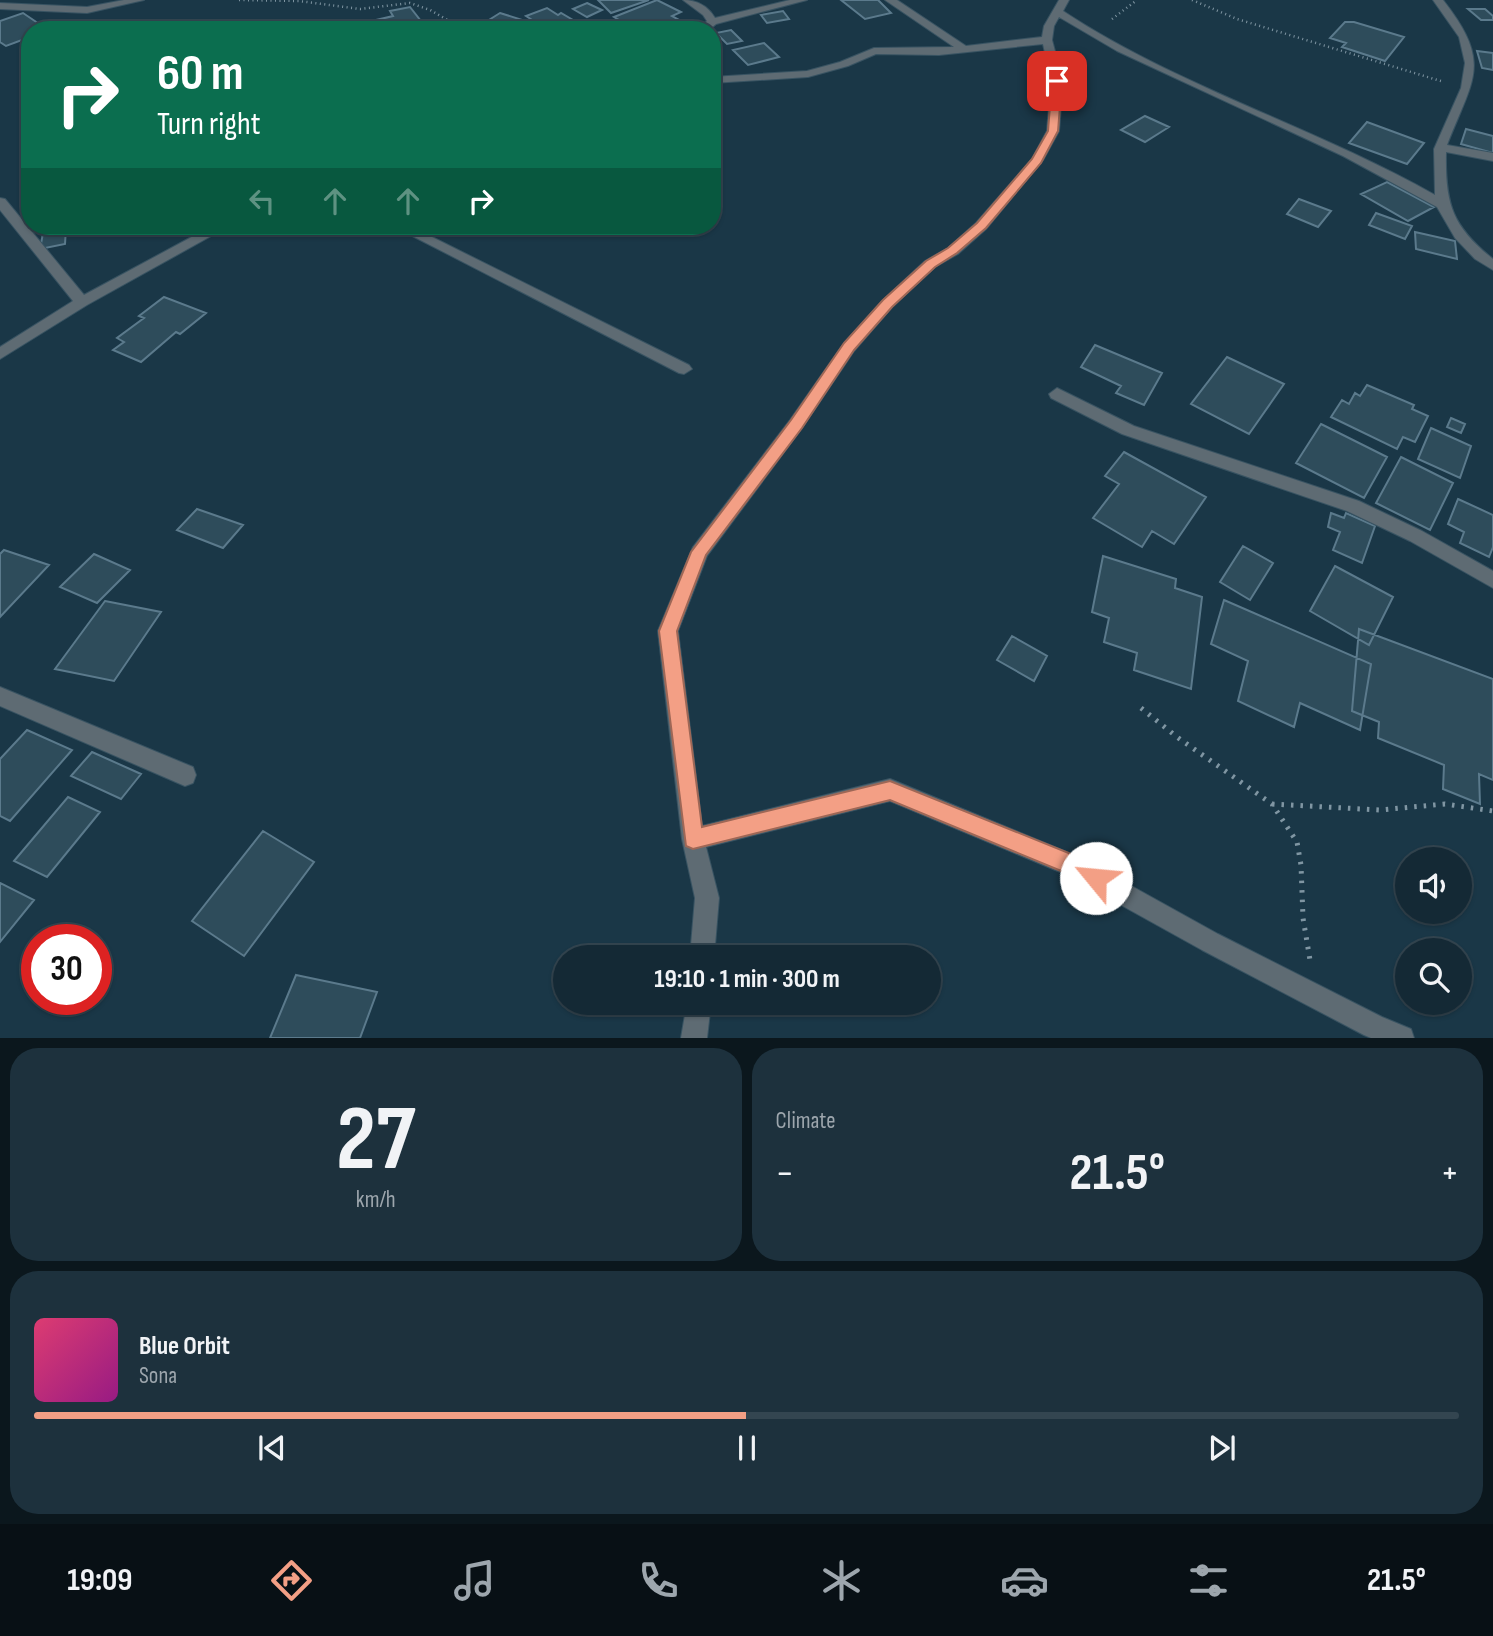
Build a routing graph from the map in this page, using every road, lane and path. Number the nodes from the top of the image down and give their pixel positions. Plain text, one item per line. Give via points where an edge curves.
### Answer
1 (7, 0) edge
2 (139, 0) edge
3 (239, 0) edge
4 (688, 0) edge
5 (802, 0) edge
6 (890, 0) edge
7 (1192, 0) edge
8 (1437, 0) edge
9 (0, 4) edge
10 (1061, 6) edge
11 (449, 21) edge
12 (711, 21) edge
13 (716, 21) edge
14 (1047, 40) junction
15 (964, 49) junction
16 (721, 79) edge
17 (1467, 90) junction
18 (1441, 148) junction
19 (1493, 157) edge
20 (0, 202) edge
21 (1441, 204) junction
22 (21, 228) edge
23 (27, 235) edge
24 (205, 235) edge
25 (418, 235) edge
26 (1493, 266) edge
27 (82, 302) junction
28 (0, 354) edge
29 (684, 369) dead end
30 (1057, 394) dead end
31 (1493, 580) edge
32 (0, 696) edge
33 (1141, 708) dead end
34 (185, 775) dead end
35 (1272, 804) junction
36 (1493, 811) edge
37 (693, 839) junction
38 (703, 945) edge
39 (1317, 998) junction
40 (697, 1015) edge
41 (694, 1038) edge
42 (1402, 1038) edge

1 - 9 street
2 - 9 street via 87,10
3 - 11 path via 360,9 411,3
4 - 12 street
5 - 13 street
6 - 15 street
7 - 17 path via 1237,19
8 - 17 street via 1469,47
10 - 14 street
10 - 21 street via 1081,28 1141,60 1338,150
14 - 15 street
14 - 37 street via 1057,81 1053,131 1037,160 981,226 887,303 849,347 699,552 668,631
15 - 16 street via 874,51 808,74
17 - 18 street
18 - 19 street
18 - 21 street
20 - 22 street
21 - 26 street via 1454,232
23 - 27 street
24 - 27 street
25 - 29 street
27 - 28 street
30 - 31 street via 1128,430 1353,506
32 - 34 street
33 - 35 path
35 - 36 path via 1380,810 1445,804
35 - 39 path via 1297,842 1303,918
37 - 38 street via 707,898
37 - 39 street via 890,790 1073,866
39 - 42 street
40 - 41 street

